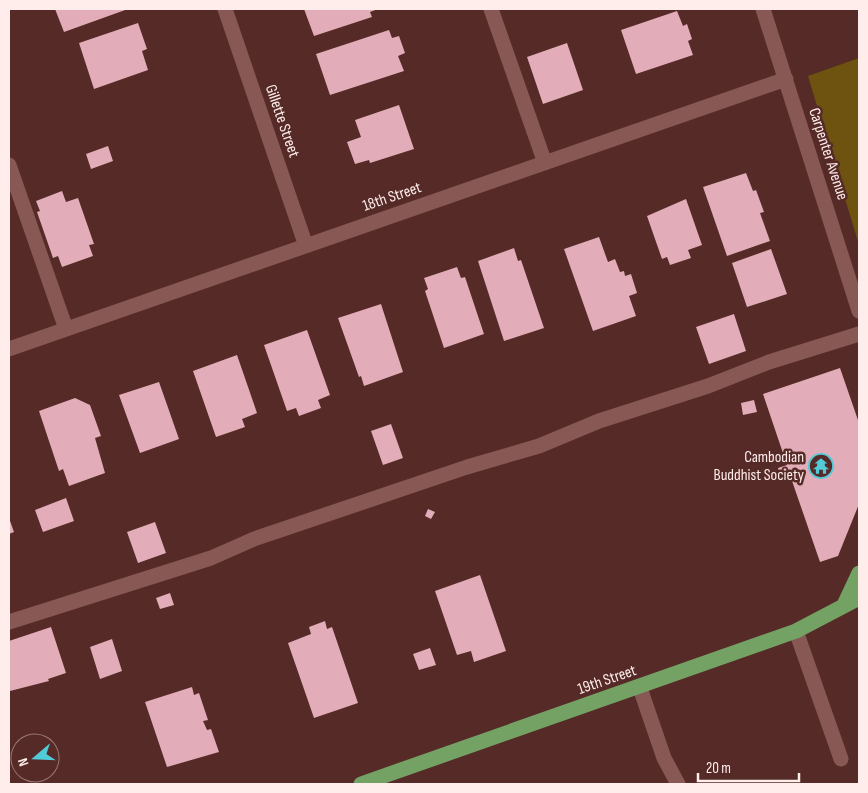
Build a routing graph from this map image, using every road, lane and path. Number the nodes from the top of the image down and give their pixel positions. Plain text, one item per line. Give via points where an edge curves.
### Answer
1 (225, 9) edge
2 (491, 9) edge
3 (763, 9) edge
4 (786, 79) junction
5 (545, 163) junction
6 (9, 164) edge
7 (306, 246) junction
8 (859, 311) edge
9 (66, 329) junction
10 (859, 334) edge
11 (9, 348) edge
12 (859, 573) edge
13 (859, 598) edge
14 (844, 605) junction
15 (9, 622) edge
16 (796, 631) junction
17 (640, 688) junction
18 (841, 759) dead end
19 (361, 784) edge
20 (678, 784) edge

1 - 7 street, Gillette Street
2 - 5 street
3 - 4 street, Carpenter Avenue
4 - 5 street, 18th Street
4 - 8 street, Carpenter Avenue
5 - 7 street, 18th Street
6 - 9 street
7 - 9 street, 18th Street
9 - 11 street, 18th Street
10 - 15 street via 769,362 539,446 254,538 211,558
12 - 14 main road
13 - 14 main road, 19th Street
14 - 16 main road, 19th Street
16 - 17 main road, 19th Street
16 - 18 street
17 - 19 main road, 19th Street
17 - 20 street via 664,758

